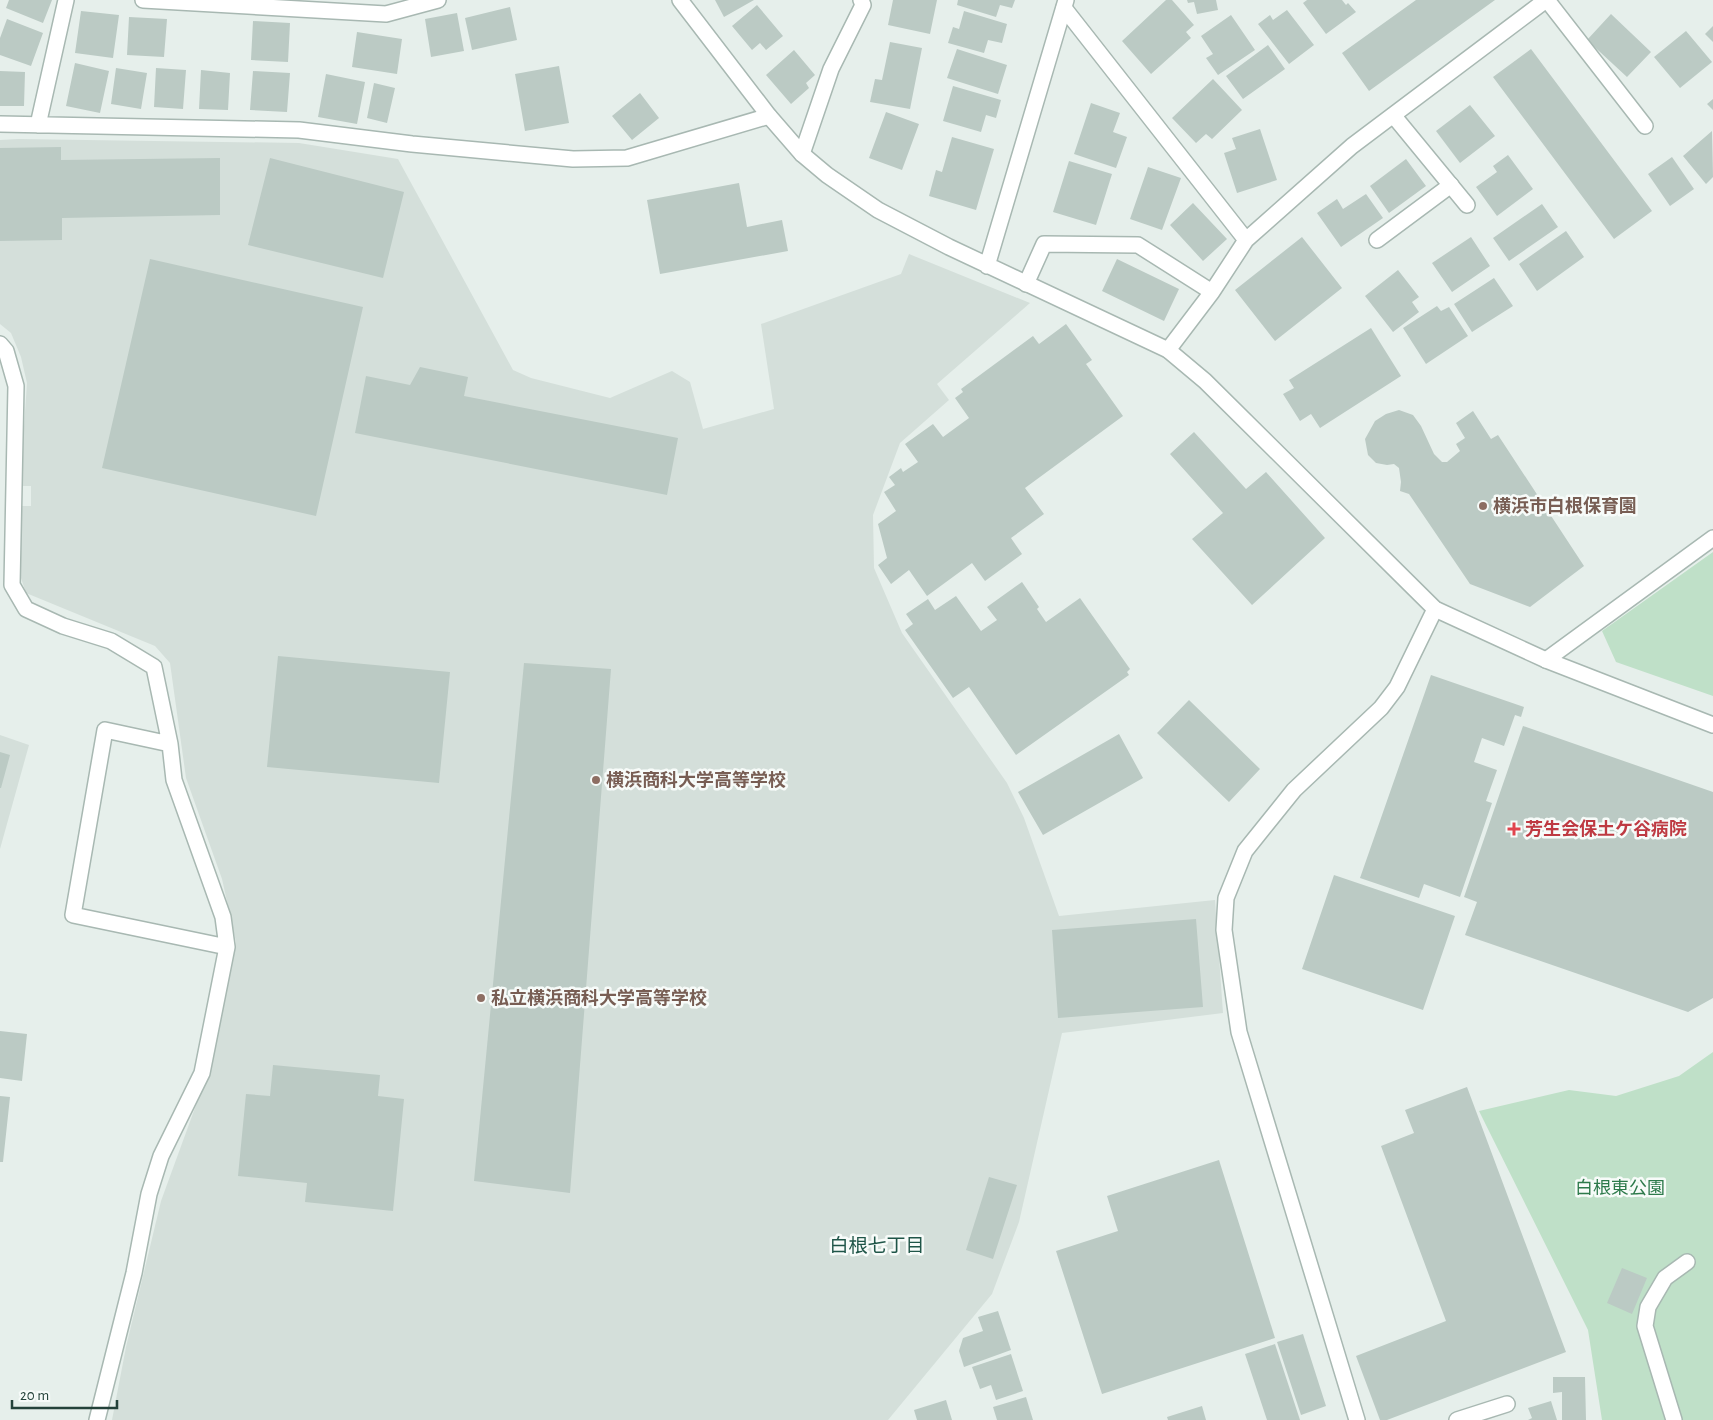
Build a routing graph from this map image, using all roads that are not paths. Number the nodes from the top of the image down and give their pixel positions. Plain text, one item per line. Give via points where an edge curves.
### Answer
1 (66, 0) edge
2 (143, 0) edge
3 (438, 0) edge
4 (680, 0) edge
5 (861, 0) edge
6 (1546, 0) edge
7 (1065, 4) edge
8 (1393, 115) junction
9 (768, 116) junction
10 (0, 124) edge
11 (38, 125) junction
12 (1646, 126) dead end
13 (802, 154) junction
14 (1451, 185) junction
15 (1468, 205) dead end
16 (1246, 240) junction
17 (1377, 240) dead end
18 (987, 266) junction
19 (1026, 284) junction
20 (1212, 292) junction
21 (0, 344) edge
22 (1168, 350) junction
23 (1713, 538) edge
24 (1435, 609) junction
25 (1546, 660) junction
26 (1713, 725) edge
27 (170, 744) junction
28 (227, 947) junction
29 (1687, 1262) dead end
30 (1507, 1404) dead end
31 (97, 1420) edge
32 (1357, 1420) edge
33 (1457, 1420) edge
34 (1674, 1420) edge

1 - 11 street
2 - 3 street via 386,14
4 - 9 street
5 - 13 street via 863,5 832,69
6 - 8 street
6 - 12 street
7 - 16 street
7 - 18 street
8 - 14 street
8 - 16 street via 1352,146
9 - 11 street via 627,158 573,159 299,130
9 - 13 street
10 - 11 street
13 - 18 street via 878,210
14 - 15 street
14 - 17 street
16 - 20 street
18 - 19 street
19 - 20 street via 1044,244 1138,245
19 - 22 street
20 - 22 street
21 - 27 street via 6,351 16,386 12,585 26,609 63,626 111,641 154,667
22 - 24 street via 1205,381
23 - 25 street
24 - 25 street
24 - 32 street via 1397,688 1294,790 1245,851 1226,898 1224,930 1239,1032
25 - 26 street
27 - 28 street via 174,780 223,917
27 - 28 street via 105,730 73,915
28 - 31 street via 202,1073 161,1156 149,1194 134,1273
29 - 34 street via 1665,1278 1648,1307 1645,1326
30 - 33 street

